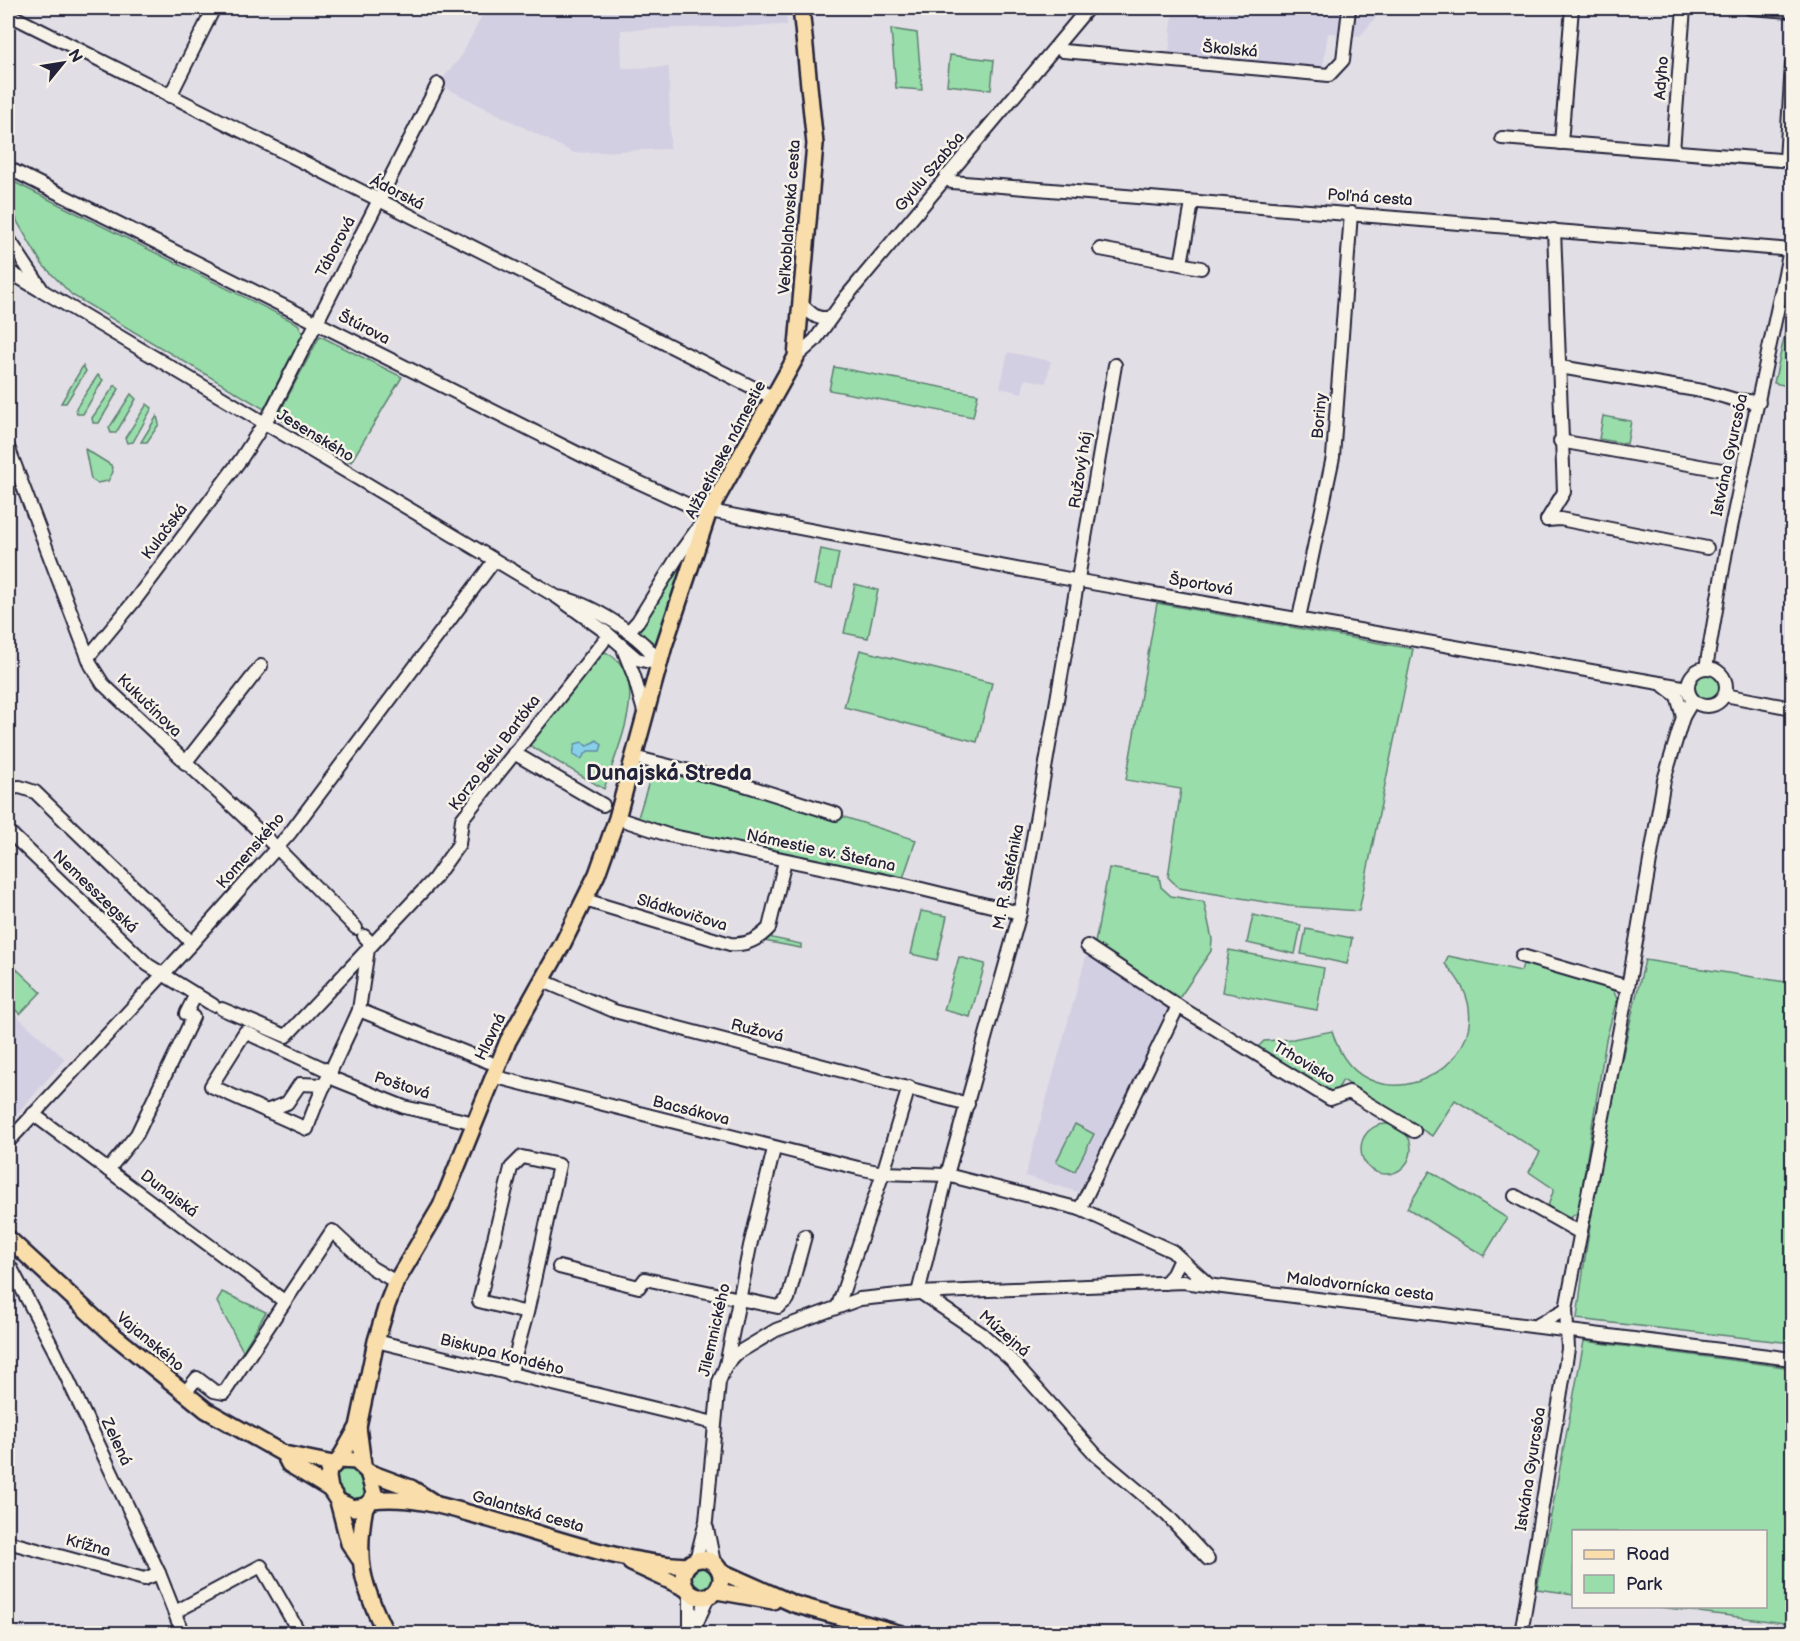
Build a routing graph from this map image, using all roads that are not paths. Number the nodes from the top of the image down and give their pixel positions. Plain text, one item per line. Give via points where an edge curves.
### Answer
1 (214, 8) edge
2 (801, 8) edge
3 (1088, 8) edge
4 (1572, 8) edge
5 (1684, 8) edge
6 (1750, 8) edge
7 (1349, 9) edge
8 (1792, 10) edge
9 (8, 14) edge
10 (1057, 46) junction
11 (1792, 64) edge
12 (438, 84) dead end
13 (170, 96) junction
14 (1502, 138) dead end
15 (1561, 143) junction
16 (1673, 152) junction
17 (1789, 161) edge
18 (8, 168) edge
19 (946, 176) junction
20 (378, 202) junction
21 (1192, 202) junction
22 (1351, 213) junction
23 (1554, 230) junction
24 (8, 238) edge
25 (1100, 249) dead end
26 (1791, 250) edge
27 (1181, 264) junction
28 (1201, 268) dead end
29 (8, 271) edge
30 (43, 291) junction
31 (802, 305) junction
32 (831, 317) junction
33 (315, 322) junction
34 (796, 357) junction
35 (1115, 365) dead end
36 (1560, 367) junction
37 (774, 398) junction
38 (1759, 402) junction
39 (263, 425) junction
40 (1560, 441) junction
41 (8, 447) edge
42 (1722, 470) dead end
43 (709, 513) junction
44 (1707, 548) dead end
45 (494, 561) junction
46 (1079, 580) junction
47 (557, 597) junction
48 (1299, 618) junction
49 (628, 632) junction
50 (603, 642) dead end
51 (622, 647) junction
52 (89, 656) junction
53 (659, 664) junction
54 (261, 666) dead end
55 (1706, 668) junction
56 (1663, 685) junction
57 (1688, 688) junction
58 (1725, 695) junction
59 (1693, 700) junction
60 (1792, 708) edge
61 (645, 715) junction
62 (1683, 717) junction
63 (514, 753) junction
64 (633, 757) junction
65 (185, 763) junction
66 (8, 788) edge
67 (603, 805) dead end
68 (836, 814) dead end
69 (617, 818) junction
70 (8, 831) edge
71 (277, 848) junction
72 (785, 861) junction
73 (585, 900) junction
74 (1020, 913) junction
75 (192, 943) junction
76 (1087, 946) dead end
77 (368, 949) junction
78 (1522, 956) dead end
79 (162, 975) junction
80 (541, 980) junction
81 (1628, 987) junction
82 (196, 994) junction
83 (1178, 1006) junction
84 (218, 1007) joint
85 (360, 1010) junction
86 (490, 1069) junction
87 (328, 1078) junction
88 (909, 1087) junction
89 (968, 1104) junction
90 (266, 1111) junction
91 (33, 1114) junction
92 (466, 1121) dead end
93 (1414, 1131) dead end
94 (8, 1142) edge
95 (774, 1149) junction
96 (108, 1170) junction
97 (883, 1173) junction
98 (947, 1175) junction
99 (1515, 1196) dead end
100 (1080, 1209) junction
101 (1579, 1232) junction
102 (805, 1236) dead end
103 (8, 1238) edge
104 (1180, 1258) junction
105 (559, 1266) dead end
106 (11, 1268) dead end
107 (396, 1282) junction
108 (1165, 1283) junction
109 (1209, 1285) junction
110 (920, 1293) junction
111 (739, 1300) junction
112 (284, 1301) junction
113 (838, 1306) junction
114 (1566, 1309) junction
115 (527, 1313) junction
116 (1536, 1326) junction
117 (1567, 1331) junction
118 (376, 1341) junction
119 (1792, 1359) edge
120 (726, 1365) junction
121 (510, 1375) junction
122 (184, 1394) junction
123 (714, 1423) junction
124 (358, 1427) junction
125 (284, 1454) junction
126 (336, 1462) junction
127 (366, 1468) junction
128 (334, 1495) junction
129 (369, 1503) junction
130 (435, 1503) junction
131 (706, 1521) junction
132 (8, 1542) edge
133 (611, 1554) junction
134 (359, 1558) junction
135 (1208, 1559) dead end
136 (691, 1563) junction
137 (717, 1567) junction
138 (159, 1573) junction
139 (688, 1591) junction
140 (713, 1594) junction
141 (795, 1604) junction
142 (176, 1612) junction
143 (183, 1634) edge
144 (300, 1634) edge
145 (386, 1634) edge
146 (691, 1634) edge
147 (901, 1634) edge
148 (1521, 1634) edge

1 - 13 street
2 - 31 main road, Veľkoblahovská cesta via 815,144
3 - 10 street, Gyulu Szabóa
4 - 15 street
5 - 16 street, Adyho
6 - 8 street
7 - 10 street, Školská via 1343,60 1329,75 1063,51
9 - 13 street, Ádorská
10 - 19 street, Gyulu Szabóa
11 - 17 street
12 - 20 street, Táborová
13 - 20 street, Ádorská
14 - 15 street
15 - 16 street
16 - 17 street
18 - 33 street, Štúrova
19 - 21 street, Poľná cesta via 952,182
19 - 32 street, Gyulu Szabóa
20 - 33 street, Táborová
20 - 37 street, Ádorská
21 - 22 street, Poľná cesta
21 - 27 street
22 - 23 street, Poľná cesta
22 - 48 street, Boriny via 1333,458
23 - 26 street, Poľná cesta
23 - 36 street
24 - 30 street, Jesenského
25 - 27 street
26 - 38 street, Istvána Gyurcsóa
27 - 28 street
29 - 30 street
30 - 39 street, Jesenského
31 - 32 street via 812,316
31 - 34 main road, Veľkoblahovská cesta
32 - 34 street, Gyulu Szabóa via 815,340
33 - 39 street, Táborová
33 - 43 street, Štúrova via 597,463
34 - 37 main road, Alžbetínske námestie
35 - 46 street, Ružový háj
36 - 38 street
36 - 40 street
37 - 43 main road, Alžbetínske námestie
38 - 55 street, Istvána Gyurcsóa via 1726,551
39 - 45 street, Jesenského
39 - 52 street, Kulačská via 157,572
40 - 42 street
40 - 44 street via 1564,492 1547,520 1560,519
41 - 52 street, Kukučínova
43 - 46 street, Športová
43 - 49 street
43 - 53 main road, Alžbetínske námestie
45 - 47 street, Jesenského
45 - 71 street, Komenského
46 - 48 street, Športová
46 - 74 street, M. R. Štefánika
47 - 49 street via 576,602
47 - 51 street, Jesenského
48 - 56 street, Športová
49 - 53 street via 646,645
50 - 63 street, Korzo Bélu Bartóka
51 - 53 street, Jesenského via 640,661
51 - 61 street
52 - 65 street, Kukučínova via 103,684
53 - 61 main road, Hlavná
54 - 65 street
55 - 57 street via 1693,674
55 - 58 street via 1723,676
56 - 57 street, Športová
56 - 62 street via 1677,696
57 - 59 street
58 - 59 street via 1710,706
58 - 60 street
59 - 62 street, Istvána Gyurcsóa
61 - 64 main road, Hlavná
62 - 81 street, Istvána Gyurcsóa via 1664,780
63 - 67 street
63 - 77 street, Korzo Bélu Bartóka via 462,819 459,844 434,879
64 - 68 street via 738,783
64 - 69 main road, Hlavná
65 - 71 street, Kukučínova
66 - 75 street via 35,792
69 - 72 street, Námestie sv. Štefana via 668,835
69 - 73 main road, Hlavná
70 - 79 street, Nemesszegská
71 - 75 street, Komenského
71 - 77 street, Kukučínova via 370,942
72 - 73 street, Sládkovičova via 769,928 748,943 730,944
72 - 74 street, Námestie sv. Štefana
73 - 80 main road, Hlavná
74 - 89 street, M. R. Štefánika
75 - 79 street, Komenského
76 - 83 street, Trhovisko
77 - 84 street, Korzo Bélu Bartóka via 286,1036
77 - 85 street
78 - 81 street
79 - 82 street, Nemesszegská
79 - 91 street, Komenského
80 - 86 main road, Hlavná
80 - 88 street, Ružová via 614,1011
81 - 101 street, Istvána Gyurcsóa
82 - 84 street, Nemesszegská
82 - 96 street via 186,1014 193,1017 137,1134
83 - 93 street, Trhovisko via 1330,1099 1349,1092
83 - 100 street
85 - 86 street, Bacsákova
85 - 87 street
86 - 95 street, Bacsákova
86 - 107 main road, Hlavná via 441,1206
87 - 90 street via 300,1083 287,1103
87 - 90 street via 307,1130
87 - 90 street, Poštová via 245,1032 211,1086
87 - 92 street, Poštová via 404,1107
88 - 89 street, Ružová
88 - 97 street
89 - 98 street, M. R. Štefánika
91 - 94 street, Komenského
91 - 96 street, Dunajská
95 - 97 street, Bacsákova
95 - 111 street, Jilemnického
96 - 112 street, Dunajská
97 - 98 street, Bacsákova
97 - 113 street
98 - 100 street
98 - 110 street
99 - 101 street
100 - 104 street via 1134,1232
101 - 114 street, Istvána Gyurcsóa
102 - 111 street via 786,1304 774,1307
103 - 122 main road, Vajanského via 89,1314
104 - 108 street
104 - 109 street
105 - 111 street via 639,1287 645,1279
106 - 138 street, Zelená
107 - 112 street via 372,1268 332,1231
107 - 118 main road, Hlavná
108 - 109 street, Malodvornícka cesta
108 - 110 street, Malodvornícka cesta
109 - 116 street, Malodvornícka cesta
110 - 113 street via 860,1299
110 - 135 street, Múzejná via 982,1334 1011,1360 1097,1456 1167,1515
111 - 120 street, Jilemnického
112 - 122 street via 224,1393 214,1391 197,1377
113 - 120 street via 776,1330 736,1354
114 - 116 street
114 - 117 street, Istvána Gyurcsóa
115 - 115 street via 559,1165 522,1157 511,1168 479,1301
115 - 121 street
116 - 117 street, Malodvornícka cesta
117 - 119 street, Malodvornícka cesta
117 - 148 street, Istvána Gyurcsóa via 1568,1349
118 - 121 street, Biskupa Kondého
118 - 124 main road, Hlavná
120 - 123 street, Jilemnického via 719,1382
121 - 123 street, Biskupa Kondého
122 - 125 main road, Vajanského
123 - 131 street, Jilemnického
124 - 126 main road
124 - 127 main road
125 - 126 main road
125 - 128 main road via 290,1464
126 - 127 main road via 356,1461
126 - 128 main road via 328,1477
127 - 129 main road via 374,1485
127 - 130 main road
128 - 129 main road via 353,1508
128 - 134 main road via 349,1543
129 - 130 main road via 389,1498
129 - 134 main road
130 - 133 main road, Galantská cesta
131 - 136 street, Jilemnického
131 - 137 street, Jilemnického
132 - 138 street, Krížna via 144,1578
133 - 136 main road, Galantská cesta
133 - 139 main road, Galantská cesta
134 - 145 main road via 367,1592
136 - 137 main road via 704,1559
136 - 139 main road via 682,1577
137 - 140 main road via 721,1581
137 - 141 main road
138 - 142 street, Zelená
139 - 140 main road via 698,1598
139 - 146 street
140 - 141 main road
140 - 146 street
141 - 147 main road
142 - 143 street, Zelená
142 - 144 street via 261,1566

